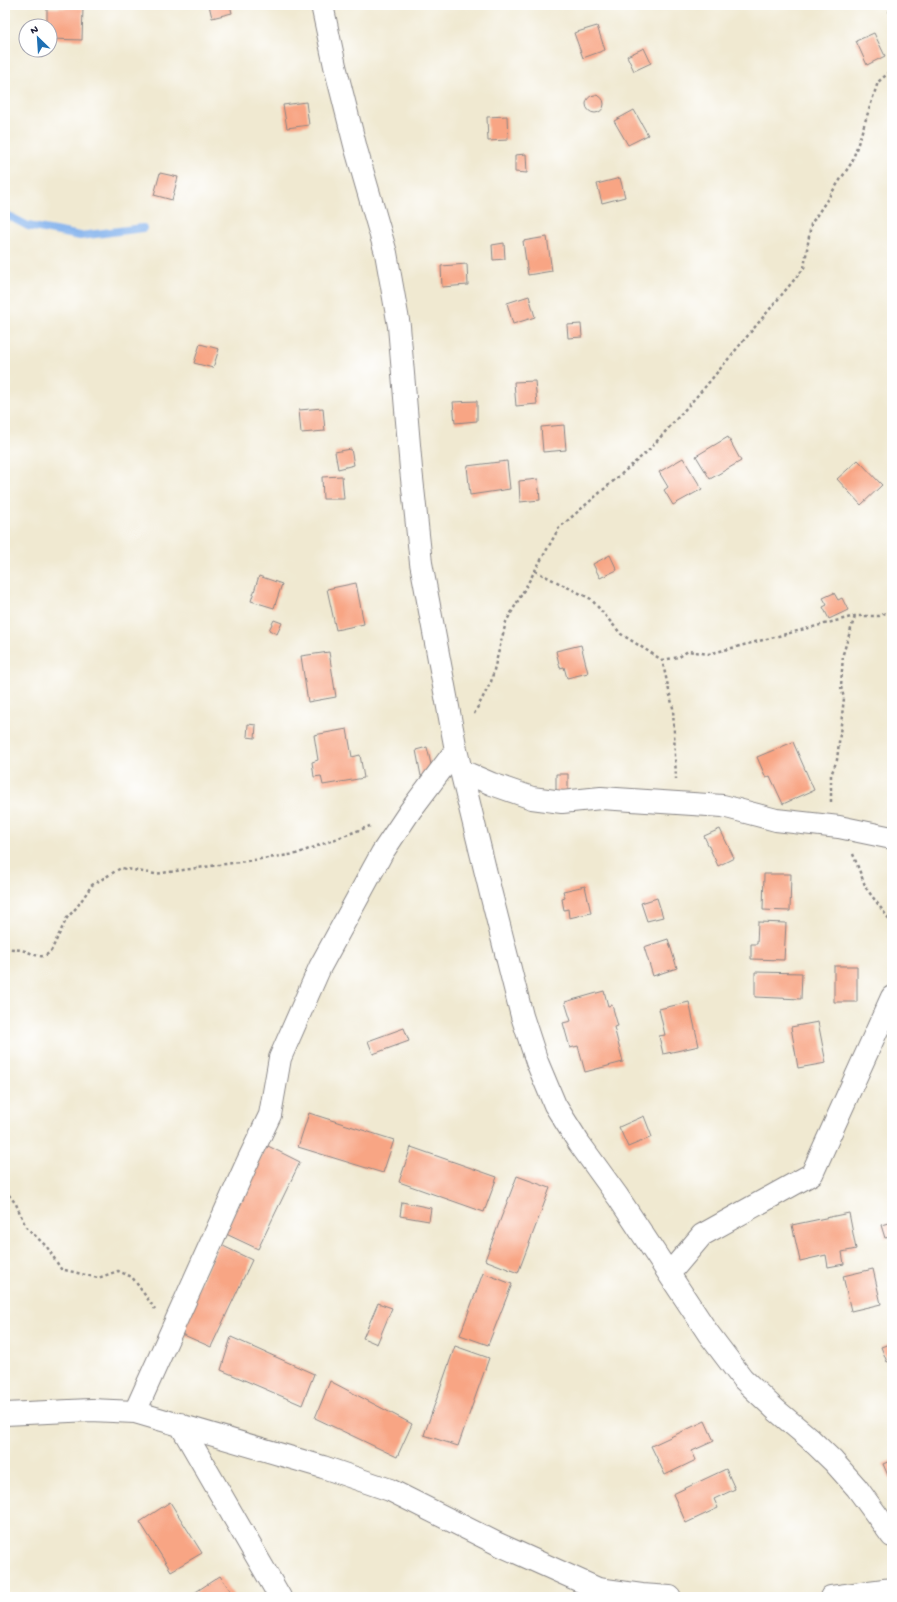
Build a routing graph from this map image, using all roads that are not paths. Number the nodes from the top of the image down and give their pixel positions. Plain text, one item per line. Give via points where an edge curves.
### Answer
1 (322, 5) edge
2 (456, 750) junction
3 (462, 771) junction
4 (892, 838) edge
5 (892, 997) edge
6 (669, 1274) junction
7 (136, 1412) junction
8 (5, 1414) edge
9 (180, 1424) junction
10 (892, 1536) edge
11 (892, 1589) edge
12 (280, 1597) edge
13 (670, 1597) edge
14 (831, 1597) edge

1 - 2 street via 356,149 386,253 399,326 421,563
2 - 3 street
2 - 7 street via 382,853 320,967 280,1058 270,1115
3 - 4 street via 532,798 562,802 601,798 723,806 776,820 839,827
3 - 6 street via 522,1016 537,1062 559,1111
5 - 6 street via 812,1174 702,1235
6 - 10 street via 742,1378 833,1461 857,1488
7 - 8 street via 91,1410
7 - 9 street
9 - 12 street
9 - 13 street via 390,1490 498,1544 598,1589
11 - 14 street

